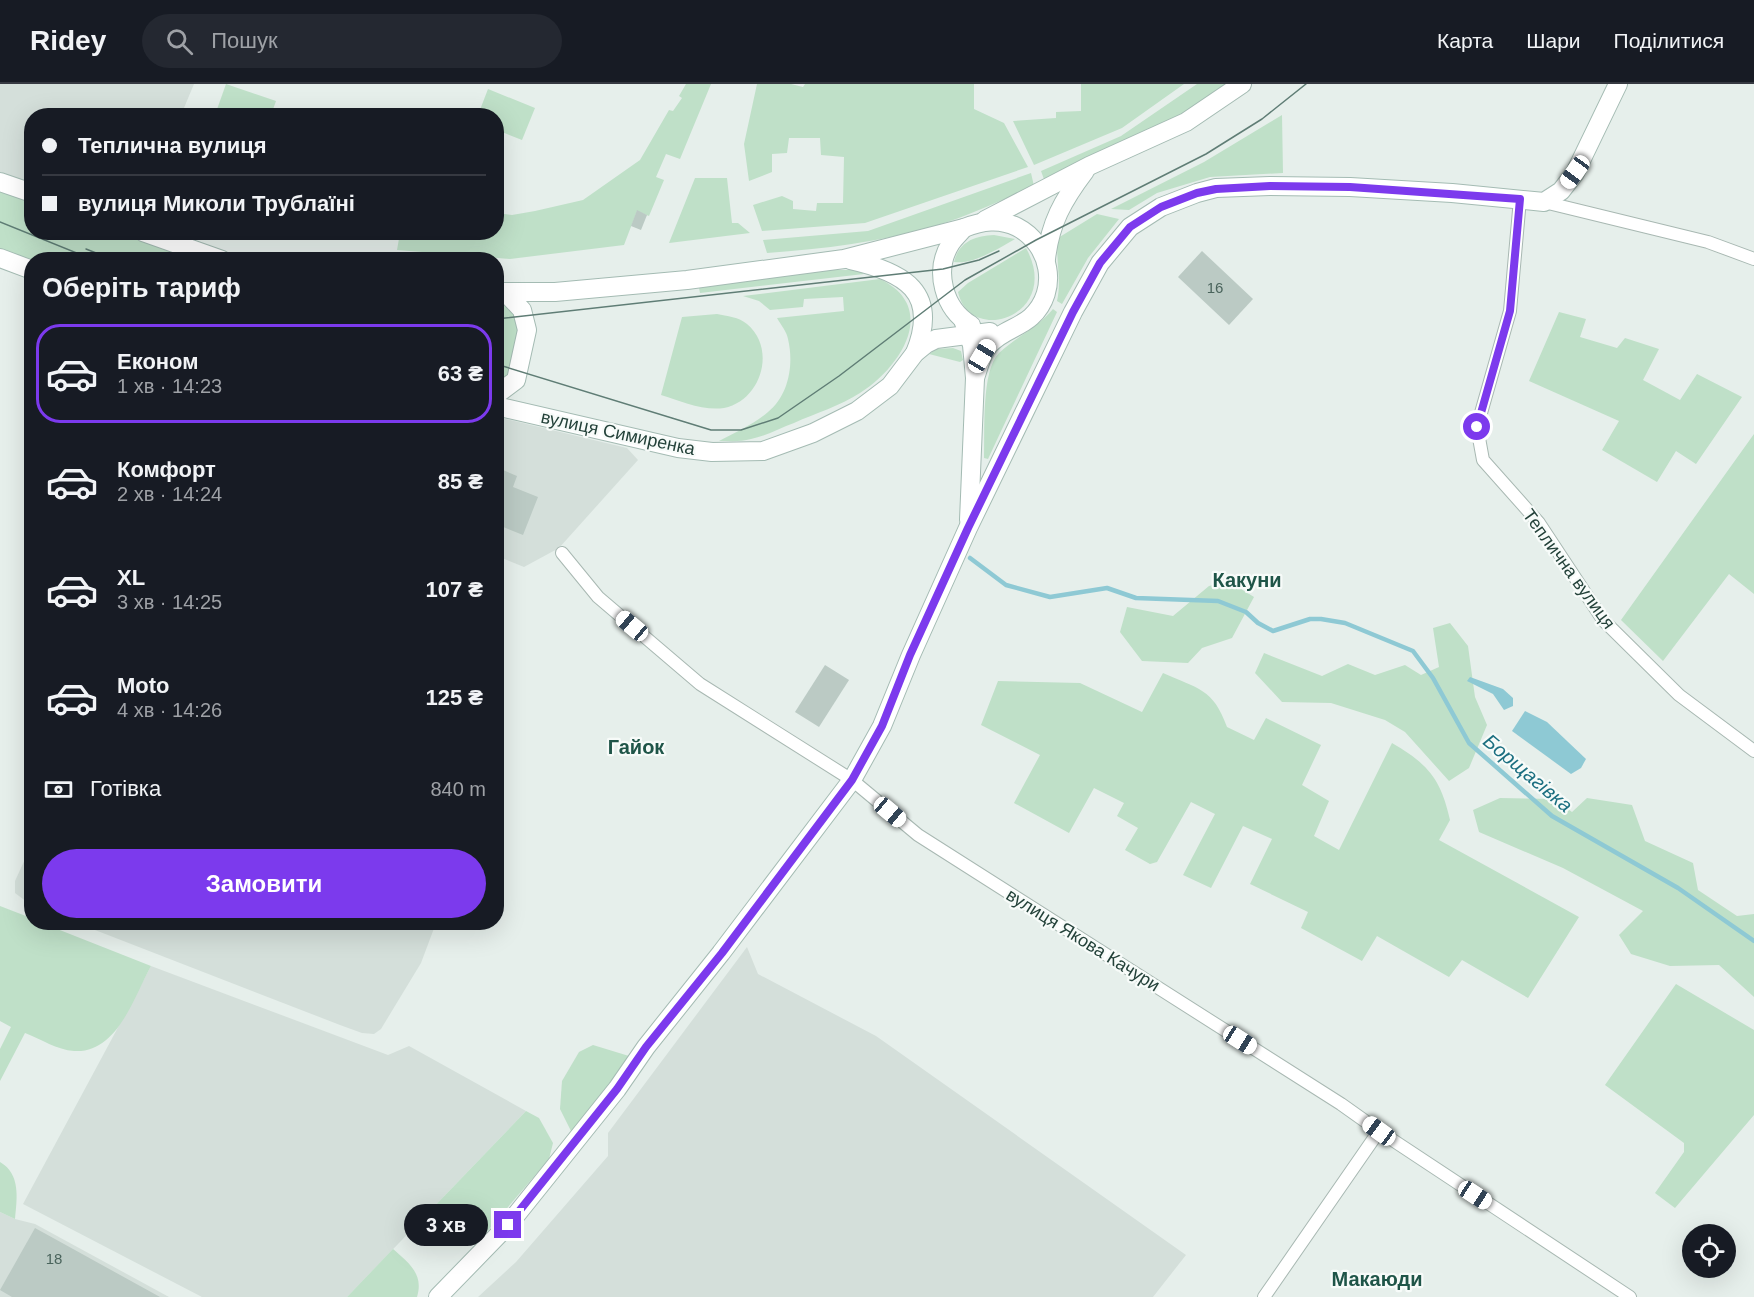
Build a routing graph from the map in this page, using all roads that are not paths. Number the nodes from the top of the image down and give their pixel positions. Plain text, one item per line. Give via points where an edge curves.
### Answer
1 (1242, 84) edge
2 (1618, 84) edge
3 (1089, 166) junction
4 (0, 182) edge
5 (24, 190) edge
6 (1520, 199) junction
7 (1544, 202) junction
8 (982, 221) junction
9 (964, 228) junction
10 (166, 240) edge
11 (199, 252) edge
12 (0, 258) edge
13 (844, 259) junction
14 (1754, 259) edge
15 (1046, 261) junction
16 (24, 267) edge
17 (504, 292) edge
18 (504, 295) edge
19 (966, 328) junction
20 (997, 332) junction
21 (915, 353) junction
22 (975, 378) junction
23 (504, 389) edge
24 (504, 408) edge
25 (968, 528) junction
26 (562, 553) dead end
27 (1754, 751) edge
28 (852, 780) junction
29 (1379, 1131) junction
30 (438, 1297) edge
31 (1264, 1297) edge
32 (1630, 1297) edge

1 - 3 street via 1186,122
2 - 7 street via 1575,172 1561,191
3 - 8 street
3 - 15 street via 1063,203 1049,233
4 - 5 street
6 - 7 street
6 - 25 street via 1350,187 1270,186 1197,193 1148,213 1130,227 1100,263
6 - 27 street, Теплична вулиця via 1510,311 1477,427 1483,460 1539,523 1603,620 1679,695
7 - 14 street via 1708,242
8 - 9 street
8 - 15 street via 1002,222 1030,234
9 - 13 street
9 - 19 street via 951,243 943,269 948,303
10 - 11 street
12 - 16 street
13 - 17 street via 624,286
13 - 21 street via 892,273 913,290 921,301 924,325
15 - 20 street via 1048,289 1033,316
18 - 23 street via 522,310 527,330 516,380
19 - 20 street, вулиця Симиренка
19 - 21 street, вулиця Симиренка via 936,339
19 - 22 street
20 - 22 street via 982,356
21 - 24 street, вулиця Симиренка via 890,386 857,411 813,433 763,451 678,448
22 - 25 street
25 - 28 street via 882,726
26 - 28 street, вулиця Якова Качури via 598,597 700,684
28 - 29 street, вулиця Якова Качури via 918,835
28 - 30 street via 617,1089 508,1225
29 - 31 street
29 - 32 street, вулиця Якова Качури

